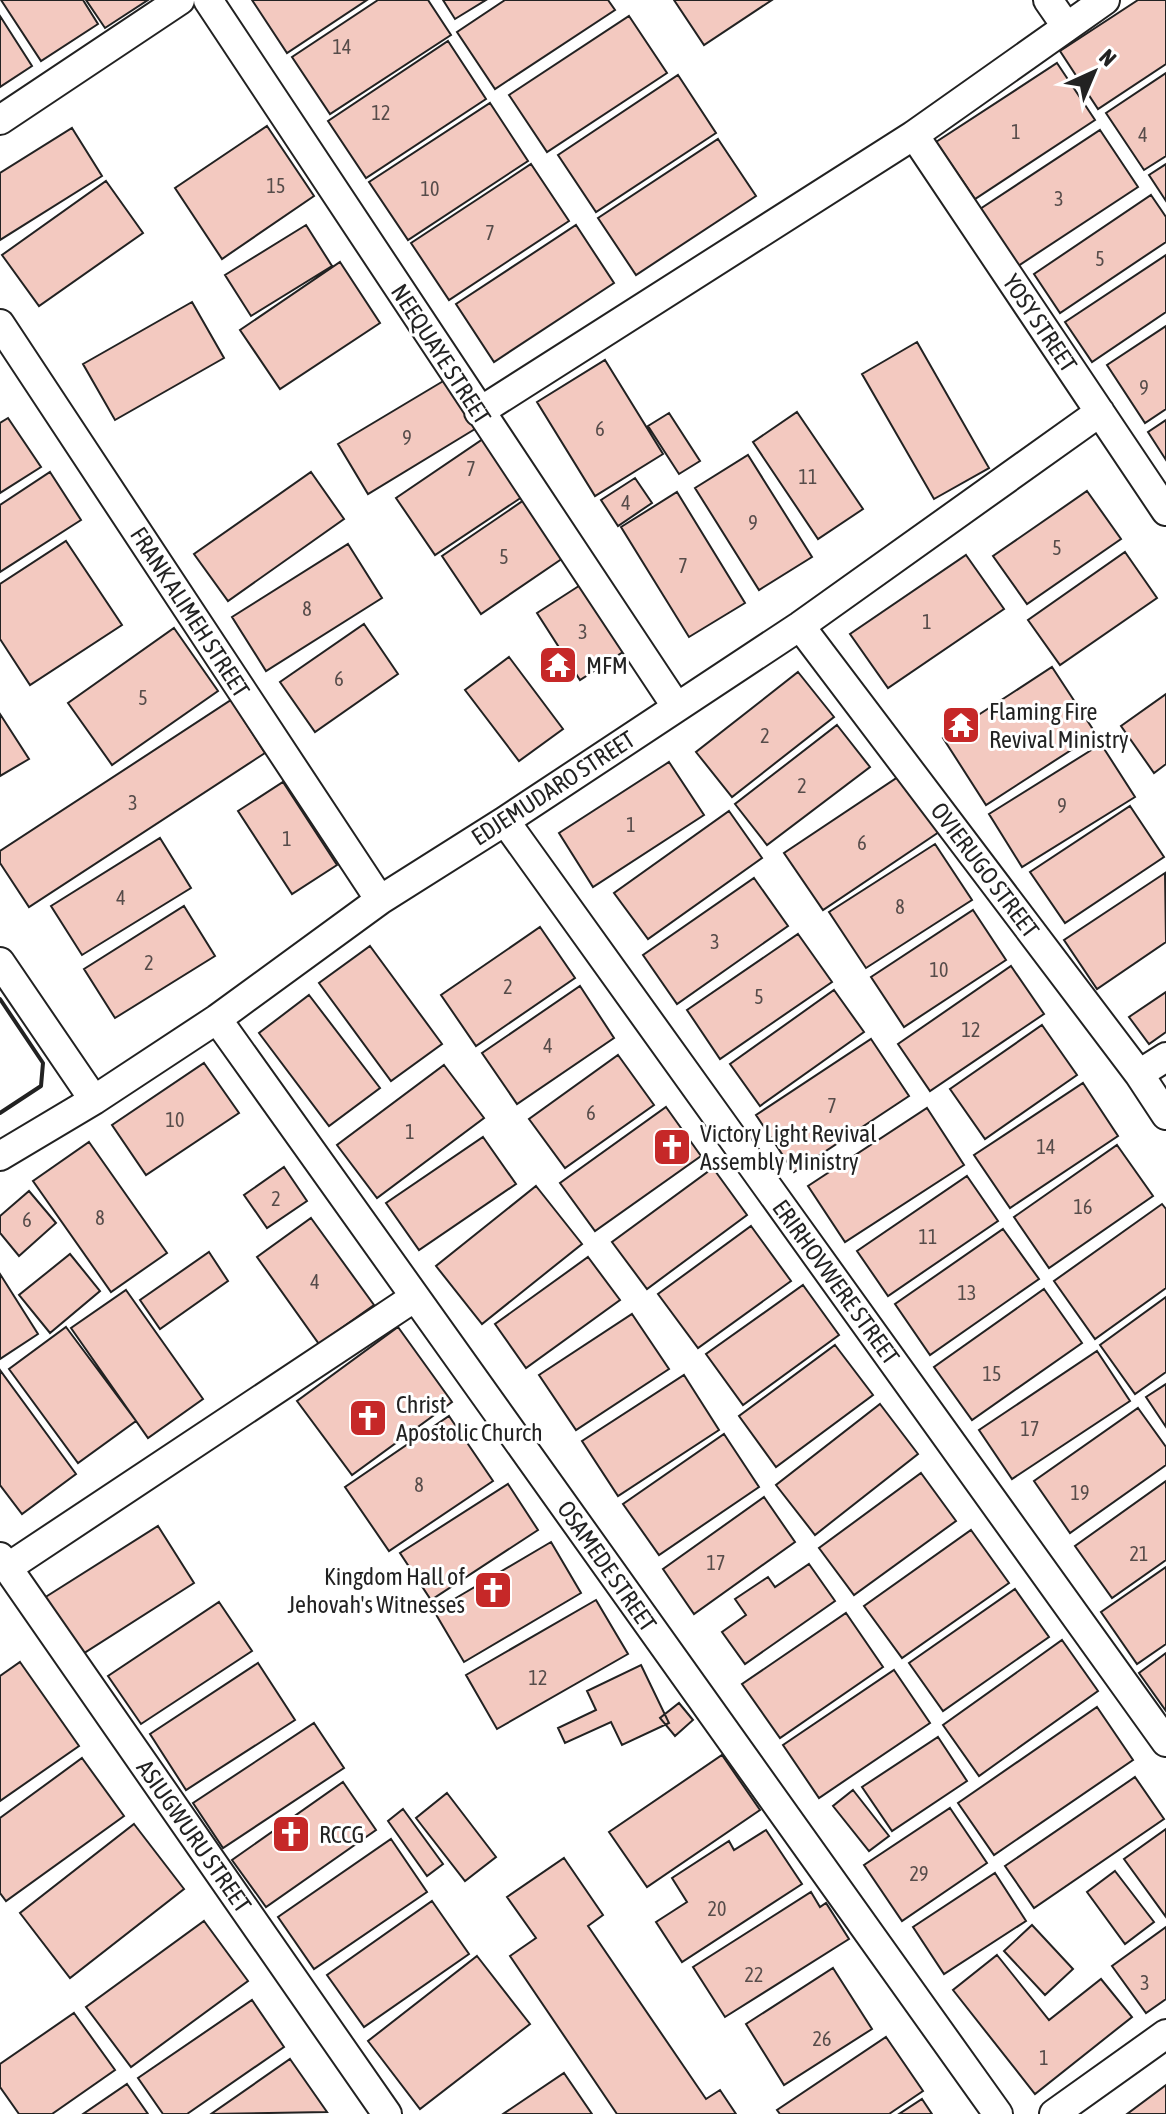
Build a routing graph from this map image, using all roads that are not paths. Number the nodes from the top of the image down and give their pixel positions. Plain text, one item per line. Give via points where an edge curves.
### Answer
1 (180, 0) edge
2 (208, 0) edge
3 (1048, 0) edge
4 (1105, 0) edge
5 (1066, 26) junction
6 (0, 120) edge
7 (914, 135) junction
8 (0, 324) edge
9 (479, 412) junction
10 (1100, 412) junction
11 (1166, 511) edge
12 (800, 626) junction
13 (676, 706) junction
14 (505, 821) junction
15 (380, 900) junction
16 (0, 962) edge
17 (217, 1019) junction
18 (1166, 1057) edge
19 (1139, 1074) junction
20 (94, 1100) junction
21 (1166, 1115) edge
22 (0, 1156) edge
23 (415, 1297) junction
24 (4, 1562) edge
25 (1166, 1742) edge
26 (1166, 2034) edge
27 (387, 2114) edge
28 (998, 2114) edge
29 (1054, 2114) edge

1 - 6 street
2 - 9 street, NEEQUAYE STREET
3 - 5 street
4 - 5 street
5 - 7 street
7 - 9 street
7 - 10 street, YOSY STREET
8 - 15 street, FRANK ALIMEH STREET
9 - 13 street, NEEQUAYE STREET
10 - 11 street, YOSY STREET
10 - 12 street, EDJEMUDARO STREET
12 - 13 street, EDJEMUDARO STREET
12 - 19 street, OVIERUGO STREET
13 - 14 street, EDJEMUDARO STREET
14 - 15 street, EDJEMUDARO STREET
14 - 25 street, ERIRHOVWERE STREET
15 - 17 street, EDJEMUDARO STREET
16 - 20 street
17 - 20 street, EDJEMUDARO STREET
17 - 23 street, OSAMEDE STREET
18 - 19 street
19 - 21 street, OVIERUGO STREET
20 - 22 street, EDJEMUDARO STREET
23 - 24 street
23 - 28 street, OSAMEDE STREET
24 - 27 street, ASIUGWURU STREET
26 - 29 street

